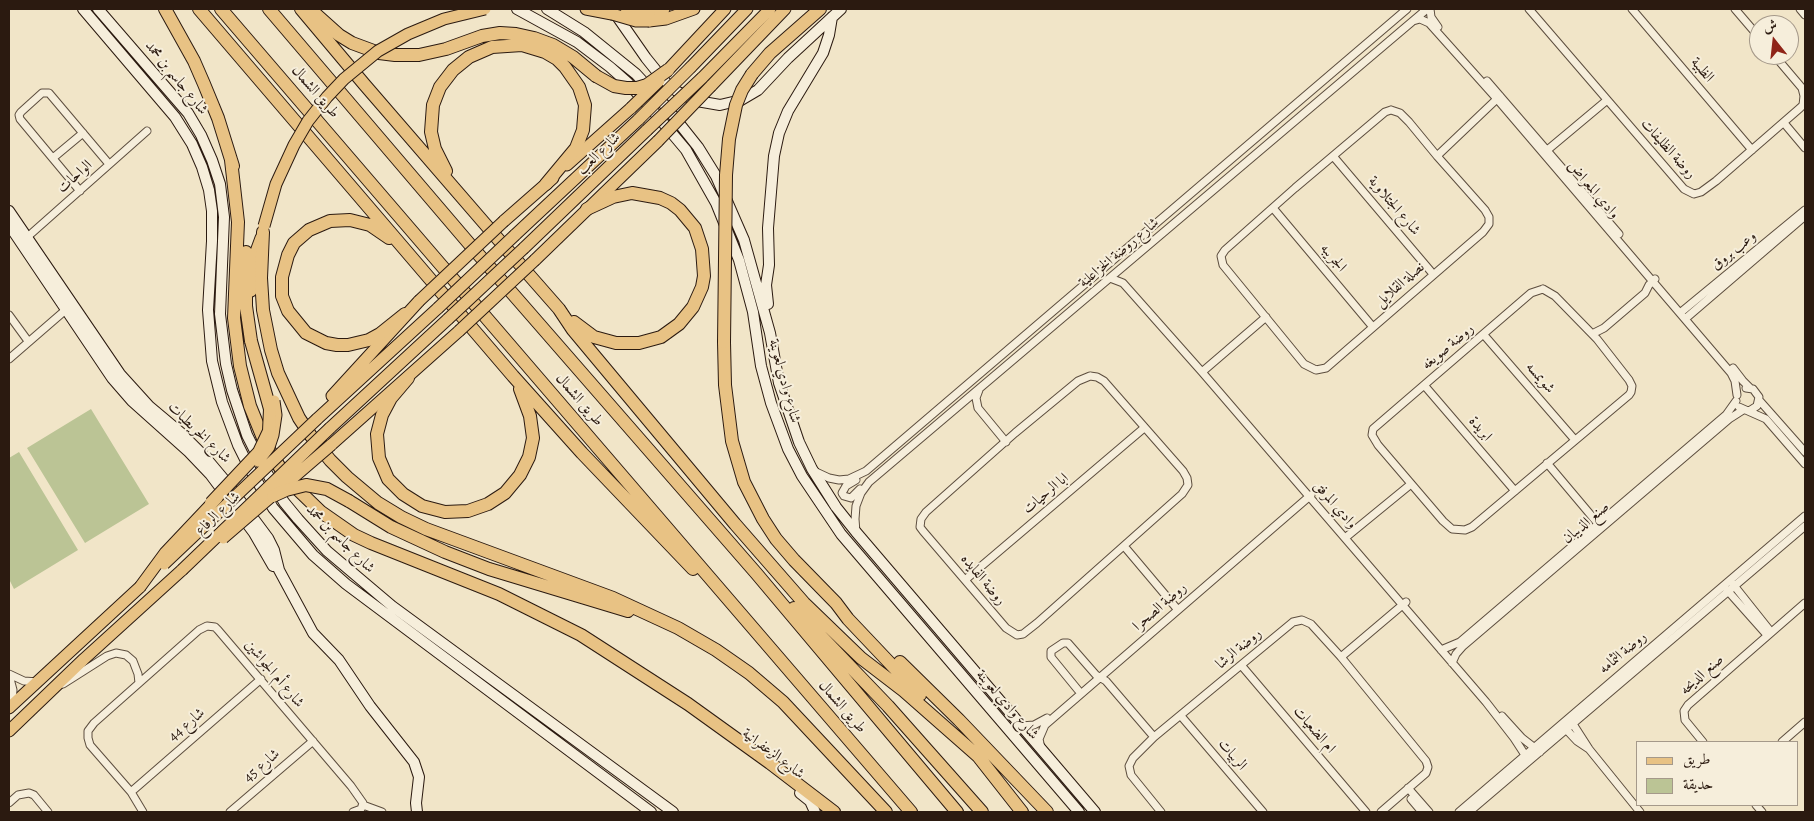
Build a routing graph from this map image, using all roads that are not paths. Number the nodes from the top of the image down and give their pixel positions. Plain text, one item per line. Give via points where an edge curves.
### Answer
1 (83, 9) edge
2 (98, 9) edge
3 (165, 9) edge
4 (199, 9) edge
5 (221, 9) edge
6 (269, 9) edge
7 (301, 9) edge
8 (310, 9) edge
9 (485, 9) edge
10 (517, 9) edge
11 (547, 9) edge
12 (586, 9) edge
13 (664, 9) edge
14 (694, 9) edge
15 (725, 9) edge
16 (747, 9) edge
17 (770, 9) edge
18 (785, 9) edge
19 (820, 9) edge
20 (841, 9) edge
21 (1407, 9) edge
22 (1428, 9) edge
23 (1529, 9) edge
24 (1632, 9) edge
25 (1734, 9) edge
26 (1800, 9) edge
27 (612, 11) edge
28 (1805, 16) edge
29 (649, 17) junction
30 (832, 18) junction
31 (1413, 21) junction
32 (1749, 26) edge
33 (1783, 65) edge
34 (668, 70) junction
35 (1498, 97) junction
36 (1606, 101) junction
37 (1784, 122) junction
38 (147, 131) dead end
39 (83, 132) junction
40 (1805, 148) edge
41 (1752, 150) junction
42 (1545, 152) junction
43 (1333, 156) junction
44 (1437, 156) junction
45 (53, 158) junction
46 (231, 160) junction
47 (109, 164) junction
48 (546, 184) junction
49 (80, 191) junction
50 (465, 200) junction
51 (1273, 208) junction
52 (587, 209) junction
53 (1805, 210) edge
54 (9, 212) edge
55 (1805, 216) edge
56 (9, 225) edge
57 (263, 229) junction
58 (24, 240) junction
59 (409, 254) junction
60 (1124, 267) junction
61 (1433, 274) junction
62 (1110, 278) junction
63 (1655, 280) junction
64 (1660, 286) junction
65 (1645, 293) junction
66 (70, 306) junction
67 (438, 308) joint
68 (558, 309) junction
69 (405, 314) junction
70 (1684, 314) junction
71 (9, 315) edge
72 (1266, 317) junction
73 (448, 319) joint
74 (1372, 326) junction
75 (770, 333) junction
76 (1484, 335) junction
77 (1595, 337) junction
78 (254, 340) junction
79 (28, 341) junction
80 (9, 359) edge
81 (1204, 370) junction
82 (513, 376) junction
83 (408, 378) junction
84 (1424, 385) junction
85 (1750, 388) junction
86 (979, 390) junction
87 (1736, 398) junction
88 (1759, 400) junction
89 (958, 408) junction
90 (1746, 410) junction
91 (980, 412) junction
92 (318, 418) junction
93 (1144, 428) junction
94 (1575, 440) junction
95 (1006, 442) junction
96 (1801, 451) edge
97 (1548, 464) junction
98 (1805, 464) edge
99 (812, 469) junction
100 (866, 471) junction
101 (874, 478) junction
102 (1411, 484) junction
103 (1515, 491) junction
104 (1310, 494) junction
105 (273, 496) junction
106 (211, 504) joint
107 (1805, 516) edge
108 (1600, 526) junction
109 (1805, 526) edge
110 (856, 532) junction
111 (1347, 537) junction
112 (1124, 546) junction
113 (182, 570) junction
114 (965, 580) junction
115 (1733, 584) junction
116 (766, 585) junction
117 (140, 587) junction
118 (1726, 589) junction
119 (724, 594) junction
120 (836, 603) junction
121 (1805, 603) edge
122 (1404, 604) junction
123 (1176, 608) junction
124 (660, 619) junction
125 (1769, 633) junction
126 (1444, 649) junction
127 (1341, 657) junction
128 (1453, 661) junction
129 (1241, 665) junction
130 (9, 675) edge
131 (1098, 676) junction
132 (261, 679) junction
133 (38, 682) junction
134 (139, 683) junction
135 (53, 688) junction
136 (1078, 690) junction
137 (10, 707) edge
138 (1181, 716) junction
139 (710, 720) junction
140 (1571, 721) junction
141 (1805, 722) edge
142 (1021, 726) junction
143 (1564, 727) junction
144 (9, 731) edge
145 (1154, 737) junction
146 (312, 740) junction
147 (1702, 741) edge
148 (1783, 741) edge
149 (1041, 749) junction
150 (1589, 749) junction
151 (1537, 750) junction
152 (979, 757) junction
153 (1527, 758) junction
154 (417, 783) junction
155 (1406, 789) junction
156 (131, 792) junction
157 (9, 804) edge
158 (363, 805) junction
159 (48, 812) edge
160 (143, 812) edge
161 (230, 812) edge
162 (354, 812) edge
163 (382, 812) edge
164 (412, 812) edge
165 (417, 812) edge
166 (651, 812) edge
167 (673, 812) edge
168 (815, 812) edge
169 (834, 812) edge
170 (886, 812) edge
171 (911, 812) edge
172 (957, 812) edge
173 (982, 812) edge
174 (1022, 812) edge
175 (1047, 812) edge
176 (1080, 812) edge
177 (1095, 812) edge
178 (1161, 812) edge
179 (1263, 812) edge
180 (1366, 812) edge
181 (1381, 812) edge
182 (1422, 812) edge
183 (1428, 812) edge
184 (1459, 812) edge
185 (1469, 812) edge
186 (1640, 812) edge

1 - 166 main road, شارع جاسم بن محمد via 175,117 202,167 212,210 208,310 212,360 222,402 238,445 273,508 313,555 346,584
2 - 167 main road, شارع جاسم بن محمد via 188,113 212,160 220,184 224,217 220,314 226,364 250,442 288,506 327,551 386,601
3 - 46 highway via 212,101
4 - 59 highway
5 - 119 highway, طريق الشمال
6 - 116 highway, طريق الشمال
7 - 50 highway
8 - 34 highway, bridge via 352,43 395,56 446,49 482,36 516,34 553,44 614,86 637,88
9 - 57 main road, bridge via 444,19 408,34 378,52 344,79 308,121 294,145 276,184
10 - 176 main road, شارع وادي لعوينة via 577,42 610,67 674,133 686,150 716,203 739,260 771,403 802,476 841,534
11 - 75 main road, شارع وادي لعوينة via 584,32 636,74 698,147 716,176 744,240
12 - 27 main road
13 - 29 main road
14 - 29 main road via 666,19
15 - 34 main road
16 - 67 main road, شارع العب, bridge via 639,119
17 - 73 main road, شارع العب, bridge via 702,78
18 - 52 main road, bridge via 658,141
19 - 120 highway, bridge via 760,63 736,105 728,147 725,385 732,441 744,482 776,539
20 - 30 main road
21 - 100 street, شارع روضة الخزاعلية
22 - 31 street, شارع روضة الخزاعلية
22 - 35 street, وادي المعراض via 1435,24
23 - 36 street, روضة الظليفات
24 - 41 street, الظبية
25 - 32 street
26 - 28 street
27 - 29 main road, bridge via 636,21
27 - 30 main road via 667,84 697,101 720,105 741,100 758,90
30 - 75 main road via 823,53 788,111 774,156 766,285
31 - 35 street, وادي المعراض via 1420,19 1429,24
31 - 60 street, شارع روضة الخزاعلية
33 - 37 street, روضة الظليفات via 1800,84 1804,96 1800,108
34 - 48 main road, bridge via 631,108
35 - 42 street, وادي المعراض
35 - 44 street
36 - 41 street, روضة الظليفات via 1690,193 1702,192
36 - 42 street
37 - 40 street
37 - 41 street, روضة الظليفات
38 - 47 street, الواحات
39 - 45 street
39 - 45 street via 47,92 42,93 19,115
39 - 47 street
42 - 63 street, وادي المعراض
43 - 44 street, نصلة القلايل via 1385,112 1394,110 1409,122
43 - 51 street, نصلة القلايل
43 - 61 street, شارع الجتلاوية
44 - 61 street, نصلة القلايل via 1485,210 1489,221 1483,232
45 - 49 street
46 - 78 highway via 246,215 246,306
46 - 139 highway via 238,222 234,318 240,366 250,406 265,443 291,484 321,512 354,535 499,594 544,616 615,656
47 - 49 street, الواحات
48 - 50 highway via 580,140 585,105 579,87 566,67 545,52 522,45 492,47 469,57 453,70 440,87 431,113 435,149
48 - 69 main road, bridge
49 - 58 street, الواحات
50 - 68 highway
51 - 72 street, نصلة القلايل via 1225,250 1221,259
51 - 74 street, الجريبه
52 - 68 highway via 613,197 632,193 660,198 680,210 695,228 702,249 702,287 693,307 679,324 661,337 639,343 616,343 594,337
52 - 83 main road, bridge
53 - 70 street, وعب بروق
54 - 58 main road, شارع الخريطيات
55 - 70 street, وعب بروق
56 - 58 main road, شارع الخريطيات
57 - 78 main road via 254,257 251,290
57 - 124 highway via 263,310 278,373 299,418 346,477 378,503 426,529 613,598
58 - 66 main road, شارع الخريطيات
59 - 69 highway via 370,225 350,220 330,221 309,230 294,243 282,277 282,296 292,319 306,333 326,343 348,345 369,340
59 - 82 highway
60 - 62 street, شارع روضة الخزاعلية
60 - 81 street, وادي المرفق via 1127,281
61 - 74 street, نصلة القلايل
62 - 81 street, وادي المرفق via 1123,283
62 - 86 street, شارع روضة الخزاعلية
63 - 64 street, وادي المعراض
63 - 65 street
64 - 65 street
64 - 70 street, وادي المعراض
65 - 77 street
66 - 79 street
66 - 154 main road, شارع الخريطيات via 120,374 149,406 210,462 265,534 279,570 313,633 339,660 414,762 418,772
67 - 92 main road, شارع الرفاع
68 - 152 highway via 804,603 861,658 904,690
69 - 92 main road via 328,400
70 - 85 street, وادي المعراض
70 - 87 street, وادي المعراض via 1731,373 1736,385
71 - 79 street
72 - 74 street, نصلة القلايل via 1304,364 1316,370 1326,368
72 - 81 street
73 - 113 main road, شارع الرفاع, bridge
75 - 99 main road, شارع وادي لعوينة via 785,403
76 - 77 street, روضة صويغه via 1531,293 1543,289 1555,296
76 - 84 street, روضة صويغه
76 - 94 street, شويمسه
77 - 94 street, روضة صويغه via 1629,380 1631,392
78 - 106 highway, bridge via 270,409 269,431 259,452
79 - 80 street
81 - 104 street, وادي المرفق
82 - 83 highway via 532,427 532,448 526,466 514,484 496,500 480,508 458,512 433,509 412,500 395,486 383,469 377,446 379,424 386,406
82 - 119 highway via 683,560
83 - 105 main road, bridge
84 - 102 street, روضة صويغه via 1372,432 1374,439
84 - 103 street, ابريدة
85 - 87 street via 1741,389
85 - 88 street, وادي المعراض via 1756,391
86 - 89 street, شارع روضة الخزاعلية
86 - 91 street via 976,402
87 - 90 street, وادي المعراض via 1738,406
87 - 108 street, صنع الذيبان via 1726,415
88 - 90 street via 1757,406
88 - 96 street, وادي المعراض
89 - 91 street via 968,406
89 - 101 street, شارع روضة الخزاعلية
90 - 96 street, وادي المعراض via 1766,419
90 - 108 street, صنع الذيبان via 1729,419
91 - 95 street
92 - 117 main road, شارع الرفاع, bridge
93 - 95 street, روضة الفايده via 1104,381 1090,376 1078,381
93 - 112 street, روضة الفايده via 1183,471 1188,485
93 - 114 street, ابا الرحيات
94 - 97 street, روضة صويغه
95 - 114 street, روضة الفايده via 921,519 920,527
96 - 98 street, وادي المعراض
97 - 103 street, روضة صويغه
97 - 108 street
99 - 100 street, شارع روضة الخزاعلية via 839,480
99 - 110 main road, شارع وادي لعوينة
100 - 101 street via 843,489 844,496 851,498
101 - 110 street, شارع روضة الخزاعلية via 858,499
102 - 103 street, روضة صويغه via 1448,526 1461,531 1472,526
102 - 111 street
104 - 111 street, وادي المرفق
104 - 123 street, روضة الصحرا
105 - 113 main road, bridge
105 - 124 highway, bridge via 306,485 327,489 415,539 488,569
106 - 117 main road, bridge
107 - 115 street, روضة الثمامه
108 - 126 street, صنع الذيبان via 1460,642
108 - 128 street, صنع الذيبان via 1463,646
109 - 115 street, روضة الثمامه
110 - 142 main road, شارع وادي لعوينة
111 - 122 street, وادي المرفق
112 - 114 street, روضة الفايده via 1038,623 1019,635 1006,628
112 - 123 street
113 - 135 main road, شارع الرفاع
115 - 118 street, روضة الثمامه
115 - 125 street
116 - 172 highway, طريق الشمال
116 - 173 highway via 799,612 925,746
117 - 133 main road, شارع الرفاع
118 - 125 street
118 - 140 street, روضة الثمامه
119 - 171 highway, طريق الشمال
120 - 152 highway
120 - 175 highway via 952,713
121 - 125 street, صنع الديحه
122 - 126 street, وادي المرفق
122 - 127 street
123 - 131 street, روضة الصحرا
124 - 170 highway via 716,650 762,683 796,714
125 - 147 street, صنع الديحه via 1692,700 1684,711 1685,720
126 - 128 street, وادي المرفق
127 - 129 street, روضة الرشا via 1311,624 1302,620 1293,622
127 - 155 street, روضة الرشا via 1426,761 1426,773
128 - 151 street, وادي المرفق
128 - 153 street, وادي المرفق
129 - 138 street, روضة الرشا
129 - 180 street, ام الضعيات
130 - 133 street
130 - 137 street via 13,690
131 - 136 street, روضة الصحرا
131 - 136 street via 1068,643 1063,642 1051,651 1051,657
131 - 145 street
131 - 149 street, روضة الصحرا via 1044,725 1039,739
132 - 134 street, شارع أم الجواشين via 218,630 207,626
132 - 146 street, شارع أم الجواشين
132 - 156 street, شارع 44
133 - 137 main road, شارع الرفاع
134 - 135 street via 133,662 126,655 116,653
134 - 156 street, شارع أم الجواشين via 91,725 88,735 90,745
135 - 144 main road, شارع الرفاع
136 - 142 street, روضة الصحرا via 1042,722
138 - 145 street, روضة الرشا
138 - 179 street, الربيات
139 - 168 main road, شارع الزعفرانية via 734,744 807,799
139 - 169 highway
140 - 143 street, روضة الثمامه
140 - 150 street
141 - 148 street
142 - 149 main road, شارع وادي لعوينة
143 - 150 street
143 - 151 street, روضة الثمامه
145 - 178 street, روضة الرشا via 1132,758 1130,772
146 - 158 street, شارع أم الجواشين
146 - 161 street, شارع 45
149 - 177 main road, شارع وادي لعوينة
150 - 186 street
151 - 153 street, روضة الثمامه
152 - 174 highway
153 - 184 street, روضة الثمامه
153 - 185 street, روضة الثمامه
154 - 164 main road, شارع الخريطيات via 411,803
154 - 165 main road, شارع الخريطيات
155 - 181 street, روضة الرشا
155 - 182 street
155 - 183 street
156 - 160 street, شارع أم الجواشين
157 - 159 street via 18,795 29,793
158 - 162 street
158 - 163 street

